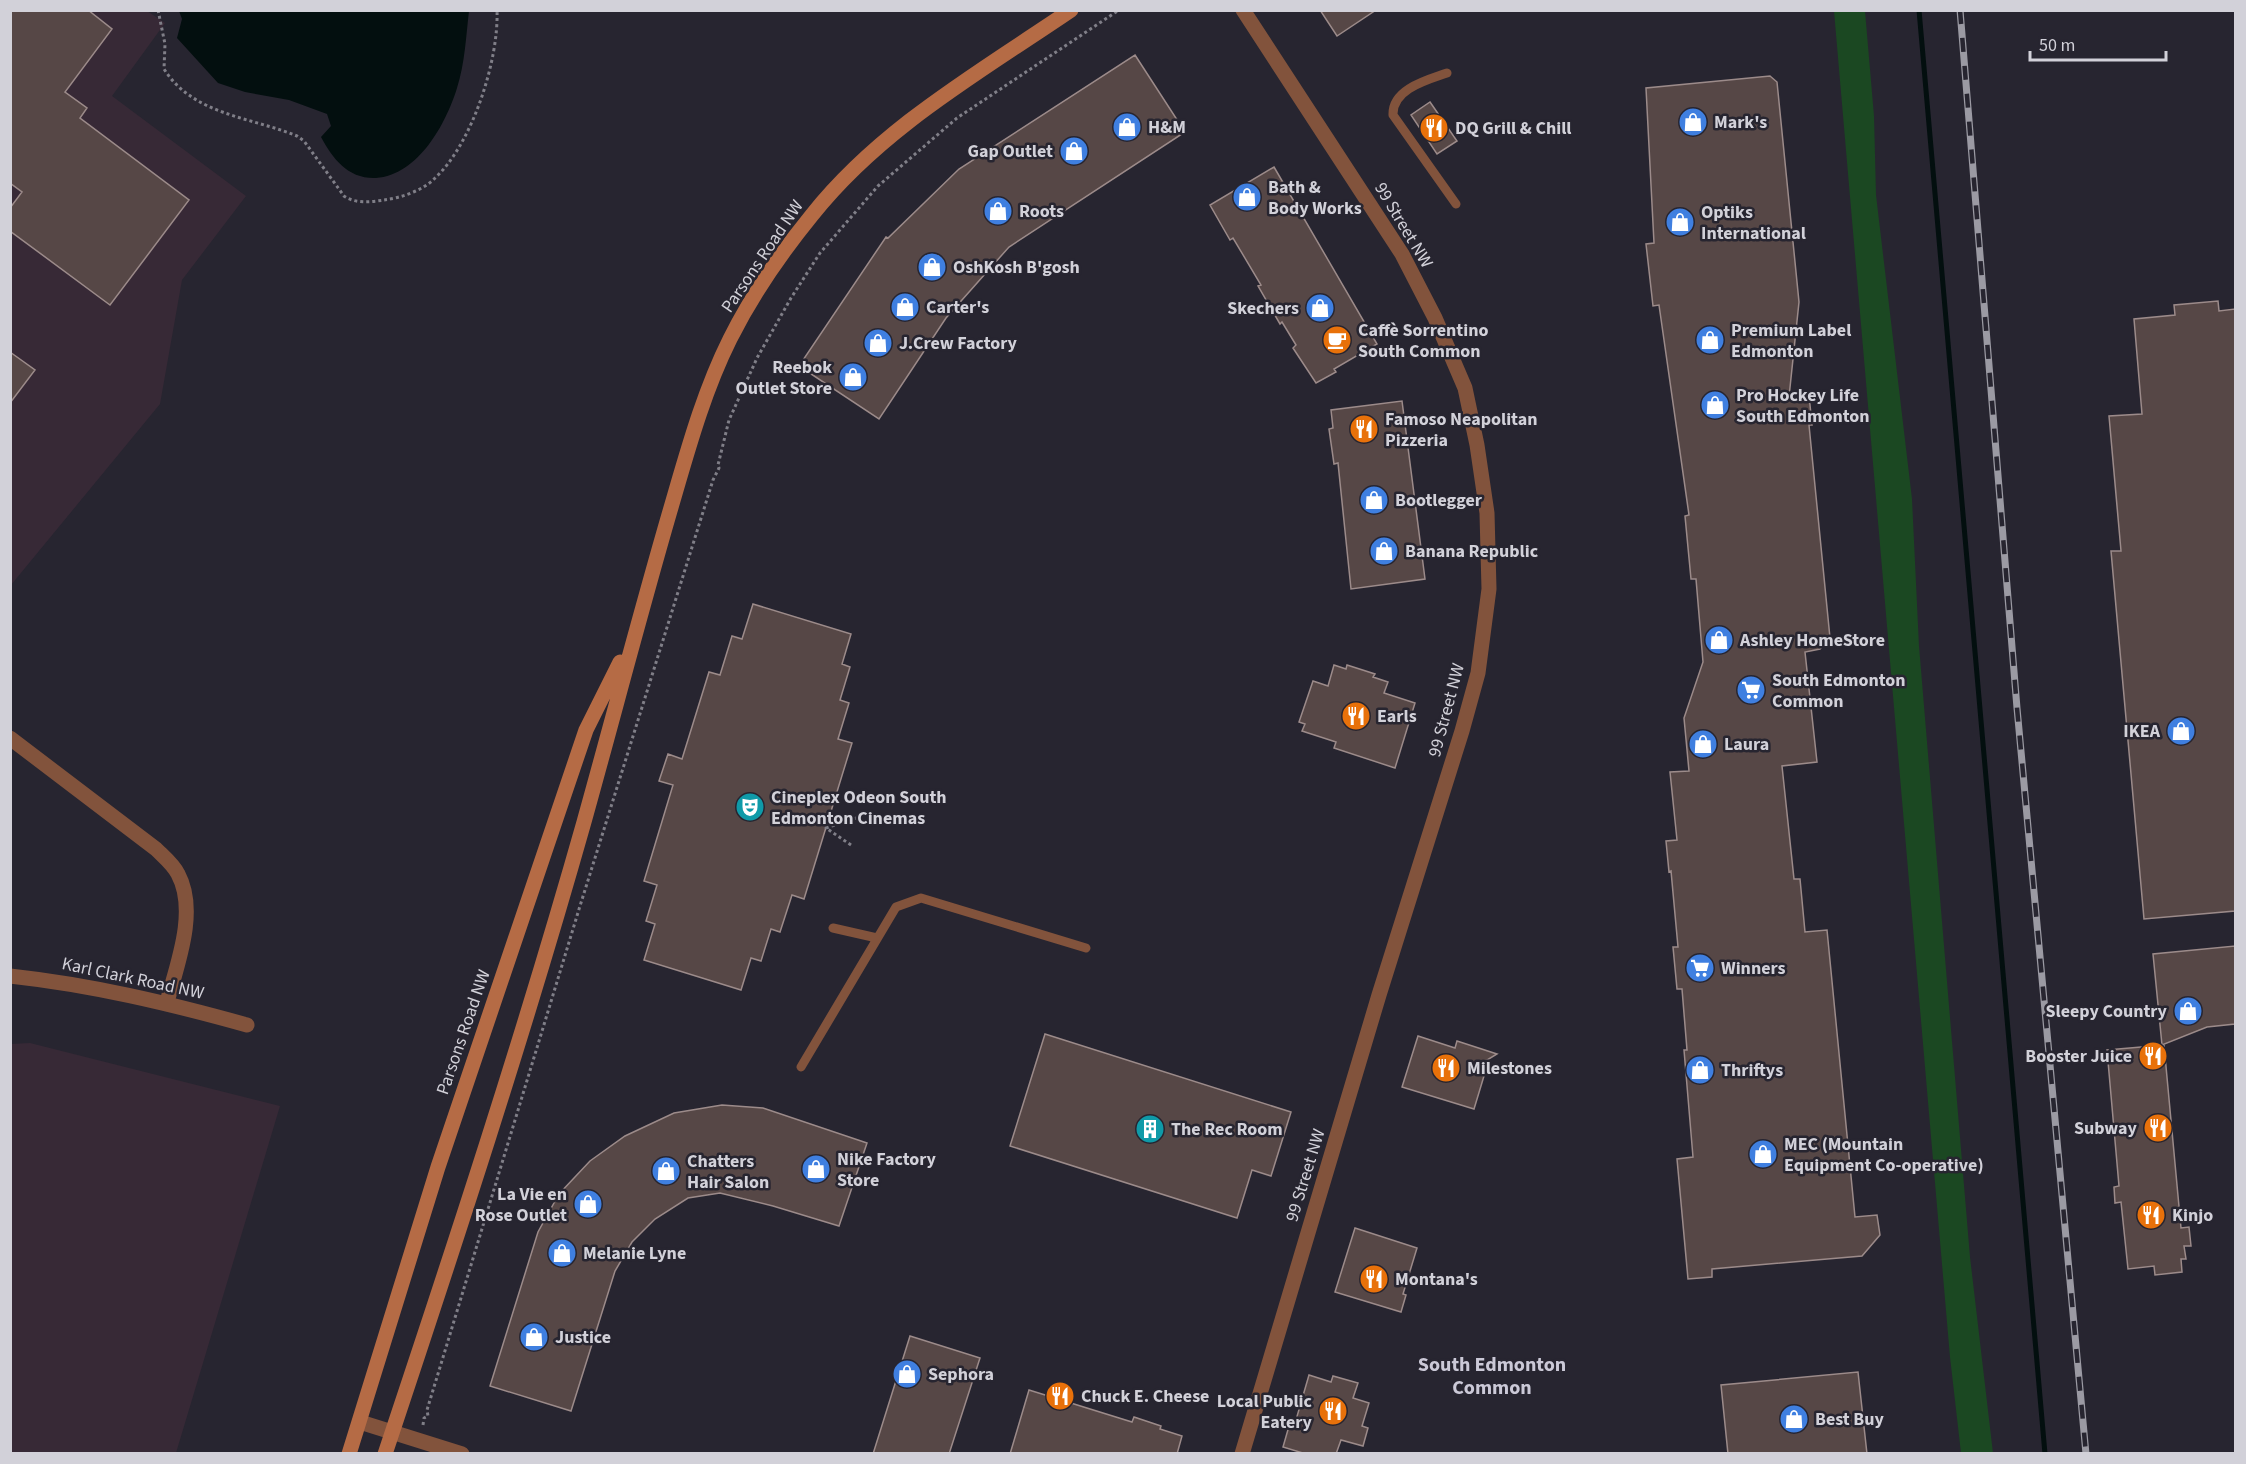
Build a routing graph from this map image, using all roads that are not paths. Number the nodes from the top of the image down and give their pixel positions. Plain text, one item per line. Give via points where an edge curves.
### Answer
1 (1071, 10) edge
2 (1243, 10) edge
3 (1447, 73) dead end
4 (1456, 204) dead end
5 (635, 630) junction
6 (10, 738) edge
7 (833, 928) dead end
8 (877, 938) junction
9 (1086, 948) dead end
10 (10, 976) edge
11 (167, 1002) junction
12 (247, 1025) dead end
13 (801, 1067) dead end
14 (360, 1422) junction
15 (393, 1432) junction
16 (349, 1454) edge
17 (386, 1454) edge
18 (462, 1454) edge
19 (1242, 1454) edge

1 - 5 main road, Parsons Road NW via 899,129 848,173 789,245 756,293 706,395
2 - 19 street, 99 Street NW via 1402,254 1436,318 1465,388 1477,445 1488,513 1489,589 1478,673 1462,731
3 - 4 lane via 1406,91 1392,108 1393,115
5 - 14 main road, Parsons Road NW via 583,740 438,1167
5 - 15 main road, Parsons Road NW via 580,834 500,1101
6 - 11 street via 156,849 178,874 186,926
7 - 8 lane
8 - 9 lane via 896,907 921,898
8 - 13 lane
10 - 11 street, Karl Clark Road NW via 66,982
11 - 12 street, Karl Clark Road NW
14 - 15 street
14 - 16 main road, Parsons Road NW
15 - 17 main road, Parsons Road NW
15 - 18 street

